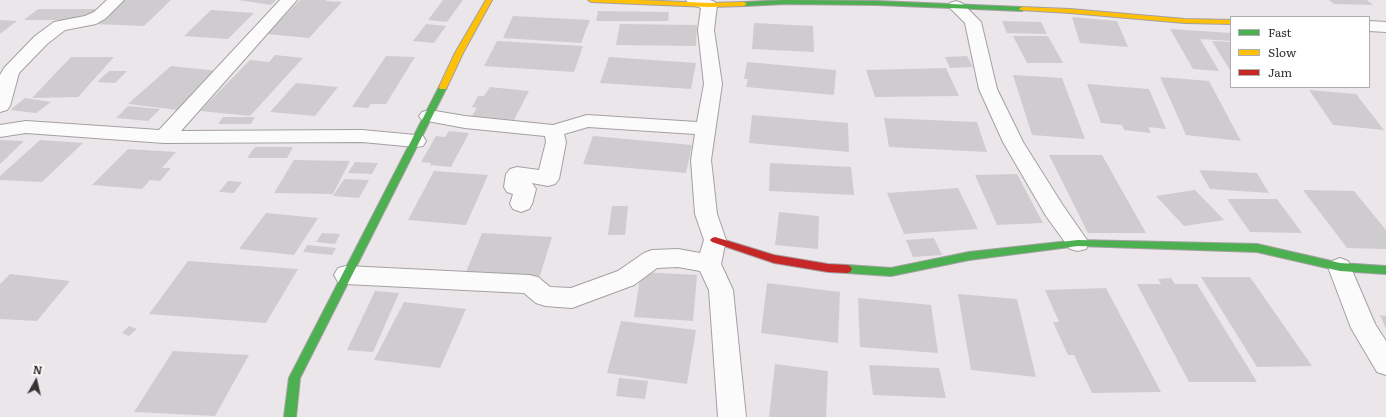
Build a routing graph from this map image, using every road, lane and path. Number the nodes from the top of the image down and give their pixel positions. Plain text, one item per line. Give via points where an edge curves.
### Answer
1 (116, 0) edge
2 (289, 0) edge
3 (489, 0) edge
4 (591, 0) edge
5 (878, 1) edge
6 (701, 2) edge
7 (956, 6) junction
8 (1230, 22) edge
9 (1370, 26) edge
10 (1386, 27) edge
11 (0, 106) edge
12 (429, 116) junction
13 (706, 129) junction
14 (0, 131) edge
15 (553, 131) junction
16 (164, 137) junction
17 (416, 142) junction
18 (521, 204) dead end
19 (715, 240) junction
20 (1078, 243) junction
21 (709, 264) junction
22 (1340, 267) junction
23 (1386, 270) edge
24 (346, 275) junction
25 (1386, 364) edge
26 (290, 417) edge
27 (732, 417) edge

1 - 11 street via 100,15 90,20 60,26 41,40 10,72
2 - 16 street
3 - 12 street
4 - 6 street
5 - 6 street
5 - 7 street
6 - 13 street via 713,84
7 - 8 street
7 - 20 street via 973,22 988,89 1013,142 1054,210
9 - 10 street
12 - 15 street
12 - 17 street
13 - 15 street via 587,121
13 - 19 street via 701,160 706,214
14 - 16 street via 26,126
15 - 18 street via 556,142 548,178 517,174 515,187 525,189
16 - 17 street via 362,136
17 - 24 street
19 - 20 street via 774,259 828,268 891,272 969,256
19 - 21 street
20 - 22 street via 1257,248
21 - 24 street via 678,258 652,259 626,278 572,298 545,296 529,284
21 - 27 street via 721,290
22 - 23 street
22 - 25 street via 1364,328
24 - 26 street via 295,378

